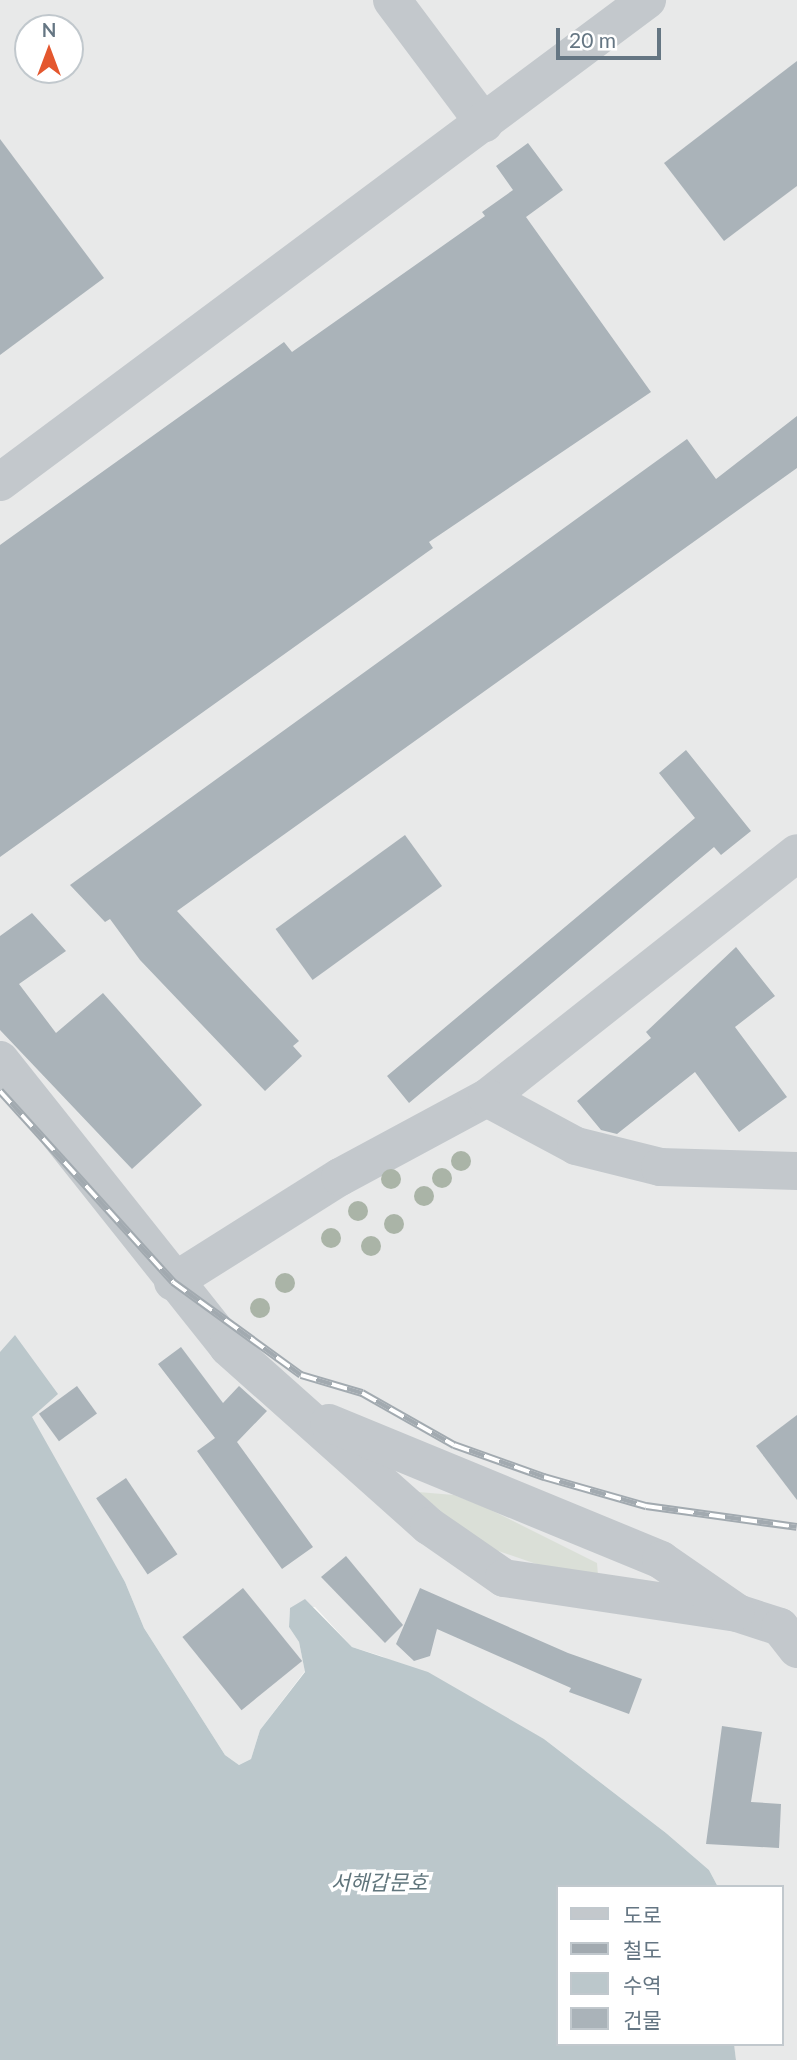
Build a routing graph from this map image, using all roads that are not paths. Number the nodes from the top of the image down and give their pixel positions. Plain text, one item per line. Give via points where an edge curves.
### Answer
1 (392, 0) edge
2 (647, 0) edge
3 (484, 123) junction
4 (0, 482) edge
5 (797, 853) edge
6 (0, 1060) edge
7 (487, 1098) junction
8 (797, 1171) edge
9 (173, 1282) junction
10 (299, 1409) junction
11 (737, 1613) junction
12 (797, 1649) edge

1 - 3 street
2 - 3 street
3 - 4 street
5 - 7 street
6 - 9 street
7 - 8 street via 576,1146 660,1167
7 - 9 street via 340,1177
9 - 10 street via 228,1347
10 - 11 street via 661,1560
10 - 11 street via 429,1526 504,1578
11 - 12 street via 780,1627

